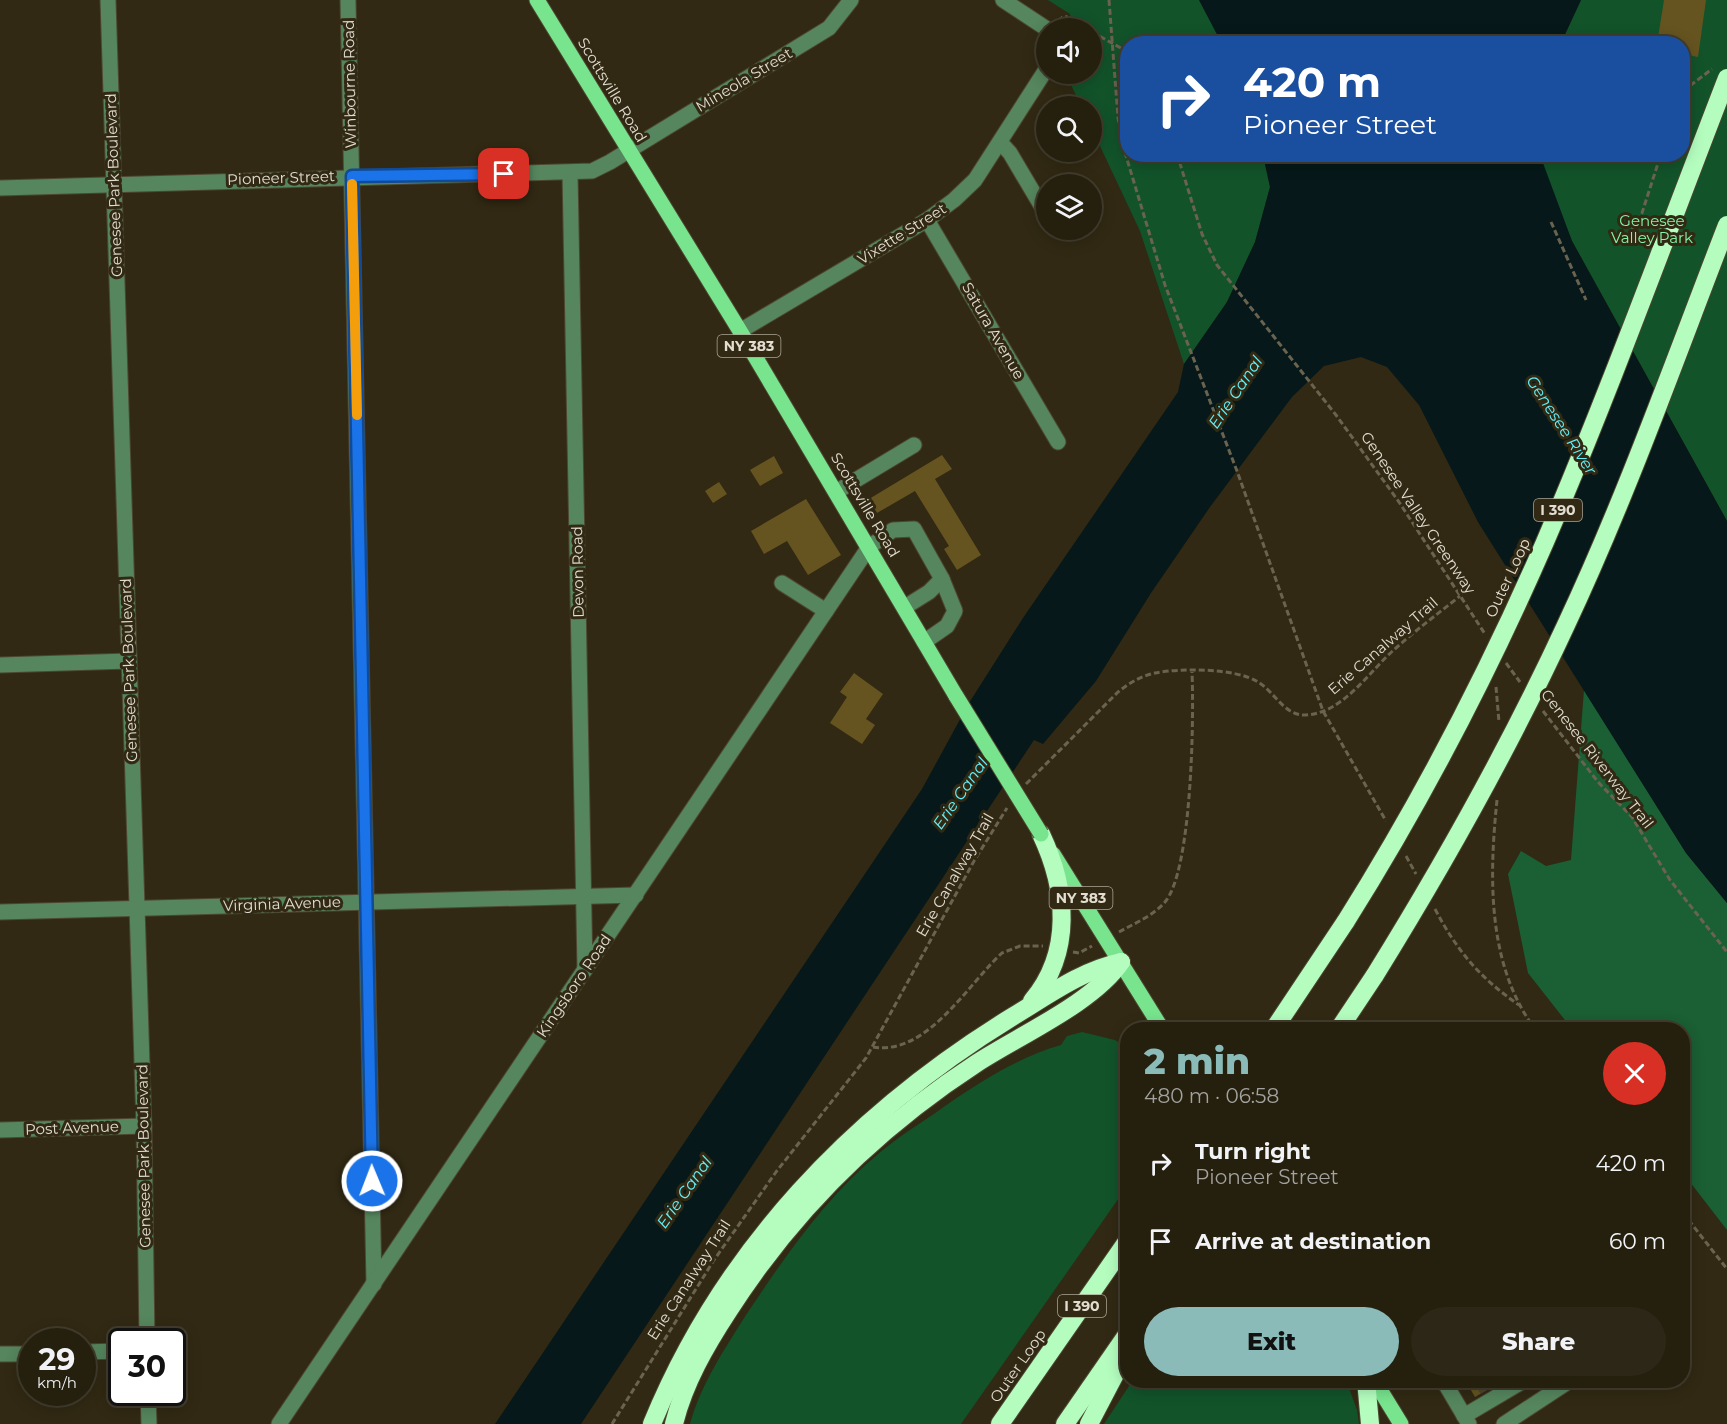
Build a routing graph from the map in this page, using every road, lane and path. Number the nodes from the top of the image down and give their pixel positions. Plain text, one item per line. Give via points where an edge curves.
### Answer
1 (108, 0) edge
2 (348, 0) edge
3 (537, 0) edge
4 (851, 0) edge
5 (1003, 0) edge
6 (1109, 0) edge
7 (1038, 18) edge
8 (1102, 38) edge
9 (1112, 44) junction
10 (1120, 48) edge
11 (1723, 72) edge
12 (1037, 84) edge
13 (1690, 85) edge
14 (1120, 129) edge
15 (999, 142) junction
16 (628, 151) junction
17 (1690, 160) edge
18 (1128, 162) edge
19 (1180, 162) edge
20 (1658, 162) edge
21 (1689, 162) edge
22 (570, 173) junction
23 (352, 176) junction
24 (114, 184) junction
25 (0, 188) edge
26 (1036, 197) edge
27 (927, 220) junction
28 (1551, 222) dead end
29 (1727, 225) edge
30 (1622, 244) dead end
31 (1586, 300) dead end
32 (740, 331) junction
33 (1058, 442) dead end
34 (914, 445) dead end
35 (836, 492) junction
36 (869, 548) junction
37 (942, 579) junction
38 (782, 583) dead end
39 (1460, 596) junction
40 (904, 607) junction
41 (826, 611) junction
42 (1489, 640) dead end
43 (924, 642) junction
44 (1503, 658) dead end
45 (129, 661) junction
46 (0, 665) edge
47 (1495, 683) dead end
48 (1523, 686) dead end
49 (1537, 704) dead end
50 (1323, 711) junction
51 (1499, 726) dead end
52 (1025, 785) dead end
53 (1497, 799) dead end
54 (1011, 804) dead end
55 (1391, 830) dead end
56 (1041, 834) junction
57 (1405, 855) dead end
58 (1420, 880) dead end
59 (636, 895) junction
60 (585, 896) junction
61 (1430, 899) dead end
62 (367, 902) junction
63 (136, 908) junction
64 (0, 912) edge
65 (1727, 952) edge
66 (1121, 962) junction
67 (585, 970) junction
68 (1519, 1005) junction
69 (1020, 1013) junction
70 (1158, 1022) edge
71 (1279, 1022) edge
72 (1344, 1022) edge
73 (1530, 1022) edge
74 (144, 1126) junction
75 (0, 1130) edge
76 (1690, 1222) edge
77 (1120, 1251) edge
78 (1727, 1269) edge
79 (374, 1284) junction
80 (147, 1328) edge
81 (1120, 1345) edge
82 (0, 1354) edge
83 (18, 1354) edge
84 (1120, 1365) edge
85 (1036, 1372) junction
86 (1367, 1388) edge
87 (1379, 1388) edge
88 (1448, 1388) edge
89 (1501, 1388) edge
90 (1558, 1388) edge
91 (148, 1406) edge
92 (1467, 1420) edge
93 (149, 1424) edge
94 (279, 1424) edge
95 (612, 1424) edge
96 (652, 1424) edge
97 (674, 1424) edge
98 (993, 1424) edge
99 (1000, 1424) edge
100 (1065, 1424) edge
101 (1089, 1424) edge
102 (1370, 1424) edge
103 (1401, 1424) edge
104 (1504, 1424) edge

1 - 24 street, Genesee Park Boulevard
2 - 23 street, Winbourne Road
3 - 16 main road, Scottsville Road / NY 383
4 - 16 street, Mineola Street via 829,28
5 - 7 street
6 - 9 path
8 - 9 path
9 - 10 path
9 - 14 path
11 - 13 path via 1704,73
11 - 17 highway, Outer Loop / I 390, bridge
12 - 15 street, Vixette Street
15 - 26 street
15 - 27 street, Vixette Street via 969,187
16 - 22 street, Pioneer Street via 600,168
16 - 32 main road, Scottsville Road / NY 383
18 - 50 path via 1190,353
19 - 39 path, Genesee Valley Greenway via 1213,258 1399,502
20 - 30 path via 1642,213
21 - 71 highway, Outer Loop / I 390, bridge via 1564,496 1529,578 1428,782 1346,921
22 - 23 street, Pioneer Street
22 - 60 street, Devon Road
23 - 24 street, Pioneer Street
23 - 62 street, Winbourne Road
24 - 25 street, Pioneer Street
24 - 45 street, Genesee Park Boulevard
27 - 32 street, Vixette Street
27 - 33 street, Satura Avenue
28 - 31 path
29 - 72 highway, bridge via 1614,515 1566,624 1474,807
32 - 35 main road, Scottsville Road / NY 383
34 - 35 street
35 - 36 main road, Scottsville Road / NY 383
36 - 37 street, Kingsboro Road via 893,530 914,529
36 - 40 main road, Scottsville Road / NY 383
36 - 41 street, Kingsboro Road
37 - 40 street
37 - 43 street via 956,611 947,626
38 - 41 street
39 - 42 path, Genesee Valley Greenway
39 - 50 path, Erie Canalway Trail via 1395,648 1347,696
40 - 43 main road, Scottsville Road / NY 383
41 - 59 street, Kingsboro Road
43 - 56 main road, Scottsville Road / NY 383, bridge
44 - 48 path, Genesee Riverway Trail
45 - 46 street
45 - 63 street, Genesee Park Boulevard
47 - 51 path
49 - 65 path, Genesee Riverway Trail via 1598,782 1632,817 1670,880
50 - 52 path, Erie Canalway Trail via 1297,714 1256,681 1233,674 1155,673 1118,692
50 - 55 path
53 - 68 path via 1492,857 1494,897 1503,965
54 - 95 path, Erie Canalway Trail via 974,861 866,1058 776,1172 714,1260
56 - 66 main road, Scottsville Road / NY 383
56 - 69 highway via 1060,891 1061,935 1050,974
57 - 58 path
59 - 60 street, Virginia Avenue
59 - 67 street, Kingsboro Road
60 - 62 street, Virginia Avenue
60 - 67 street, Devon Road
61 - 68 path via 1471,965 1485,981
62 - 63 street, Virginia Avenue
62 - 79 street, Winbourne Road
63 - 64 street, Virginia Avenue
63 - 74 street, Genesee Park Boulevard
66 - 69 highway via 1081,975
66 - 70 main road, Scottsville Road / NY 383
66 - 97 highway via 1094,991 940,1088 840,1171 784,1233 732,1305 690,1378
67 - 79 street, Kingsboro Road
68 - 73 path
69 - 96 highway via 908,1088 809,1179 762,1235 716,1300 678,1364
74 - 75 street, Post Avenue
74 - 80 street, Genesee Park Boulevard
76 - 78 path
77 - 85 highway, Outer Loop / I 390
79 - 94 street, Kingsboro Road
81 - 100 highway
82 - 83 street
84 - 101 highway
85 - 98 highway
85 - 99 highway, Outer Loop / I 390
86 - 102 highway
87 - 103 main road
88 - 92 street
89 - 92 street via 1489,1395
90 - 104 street
91 - 93 street

